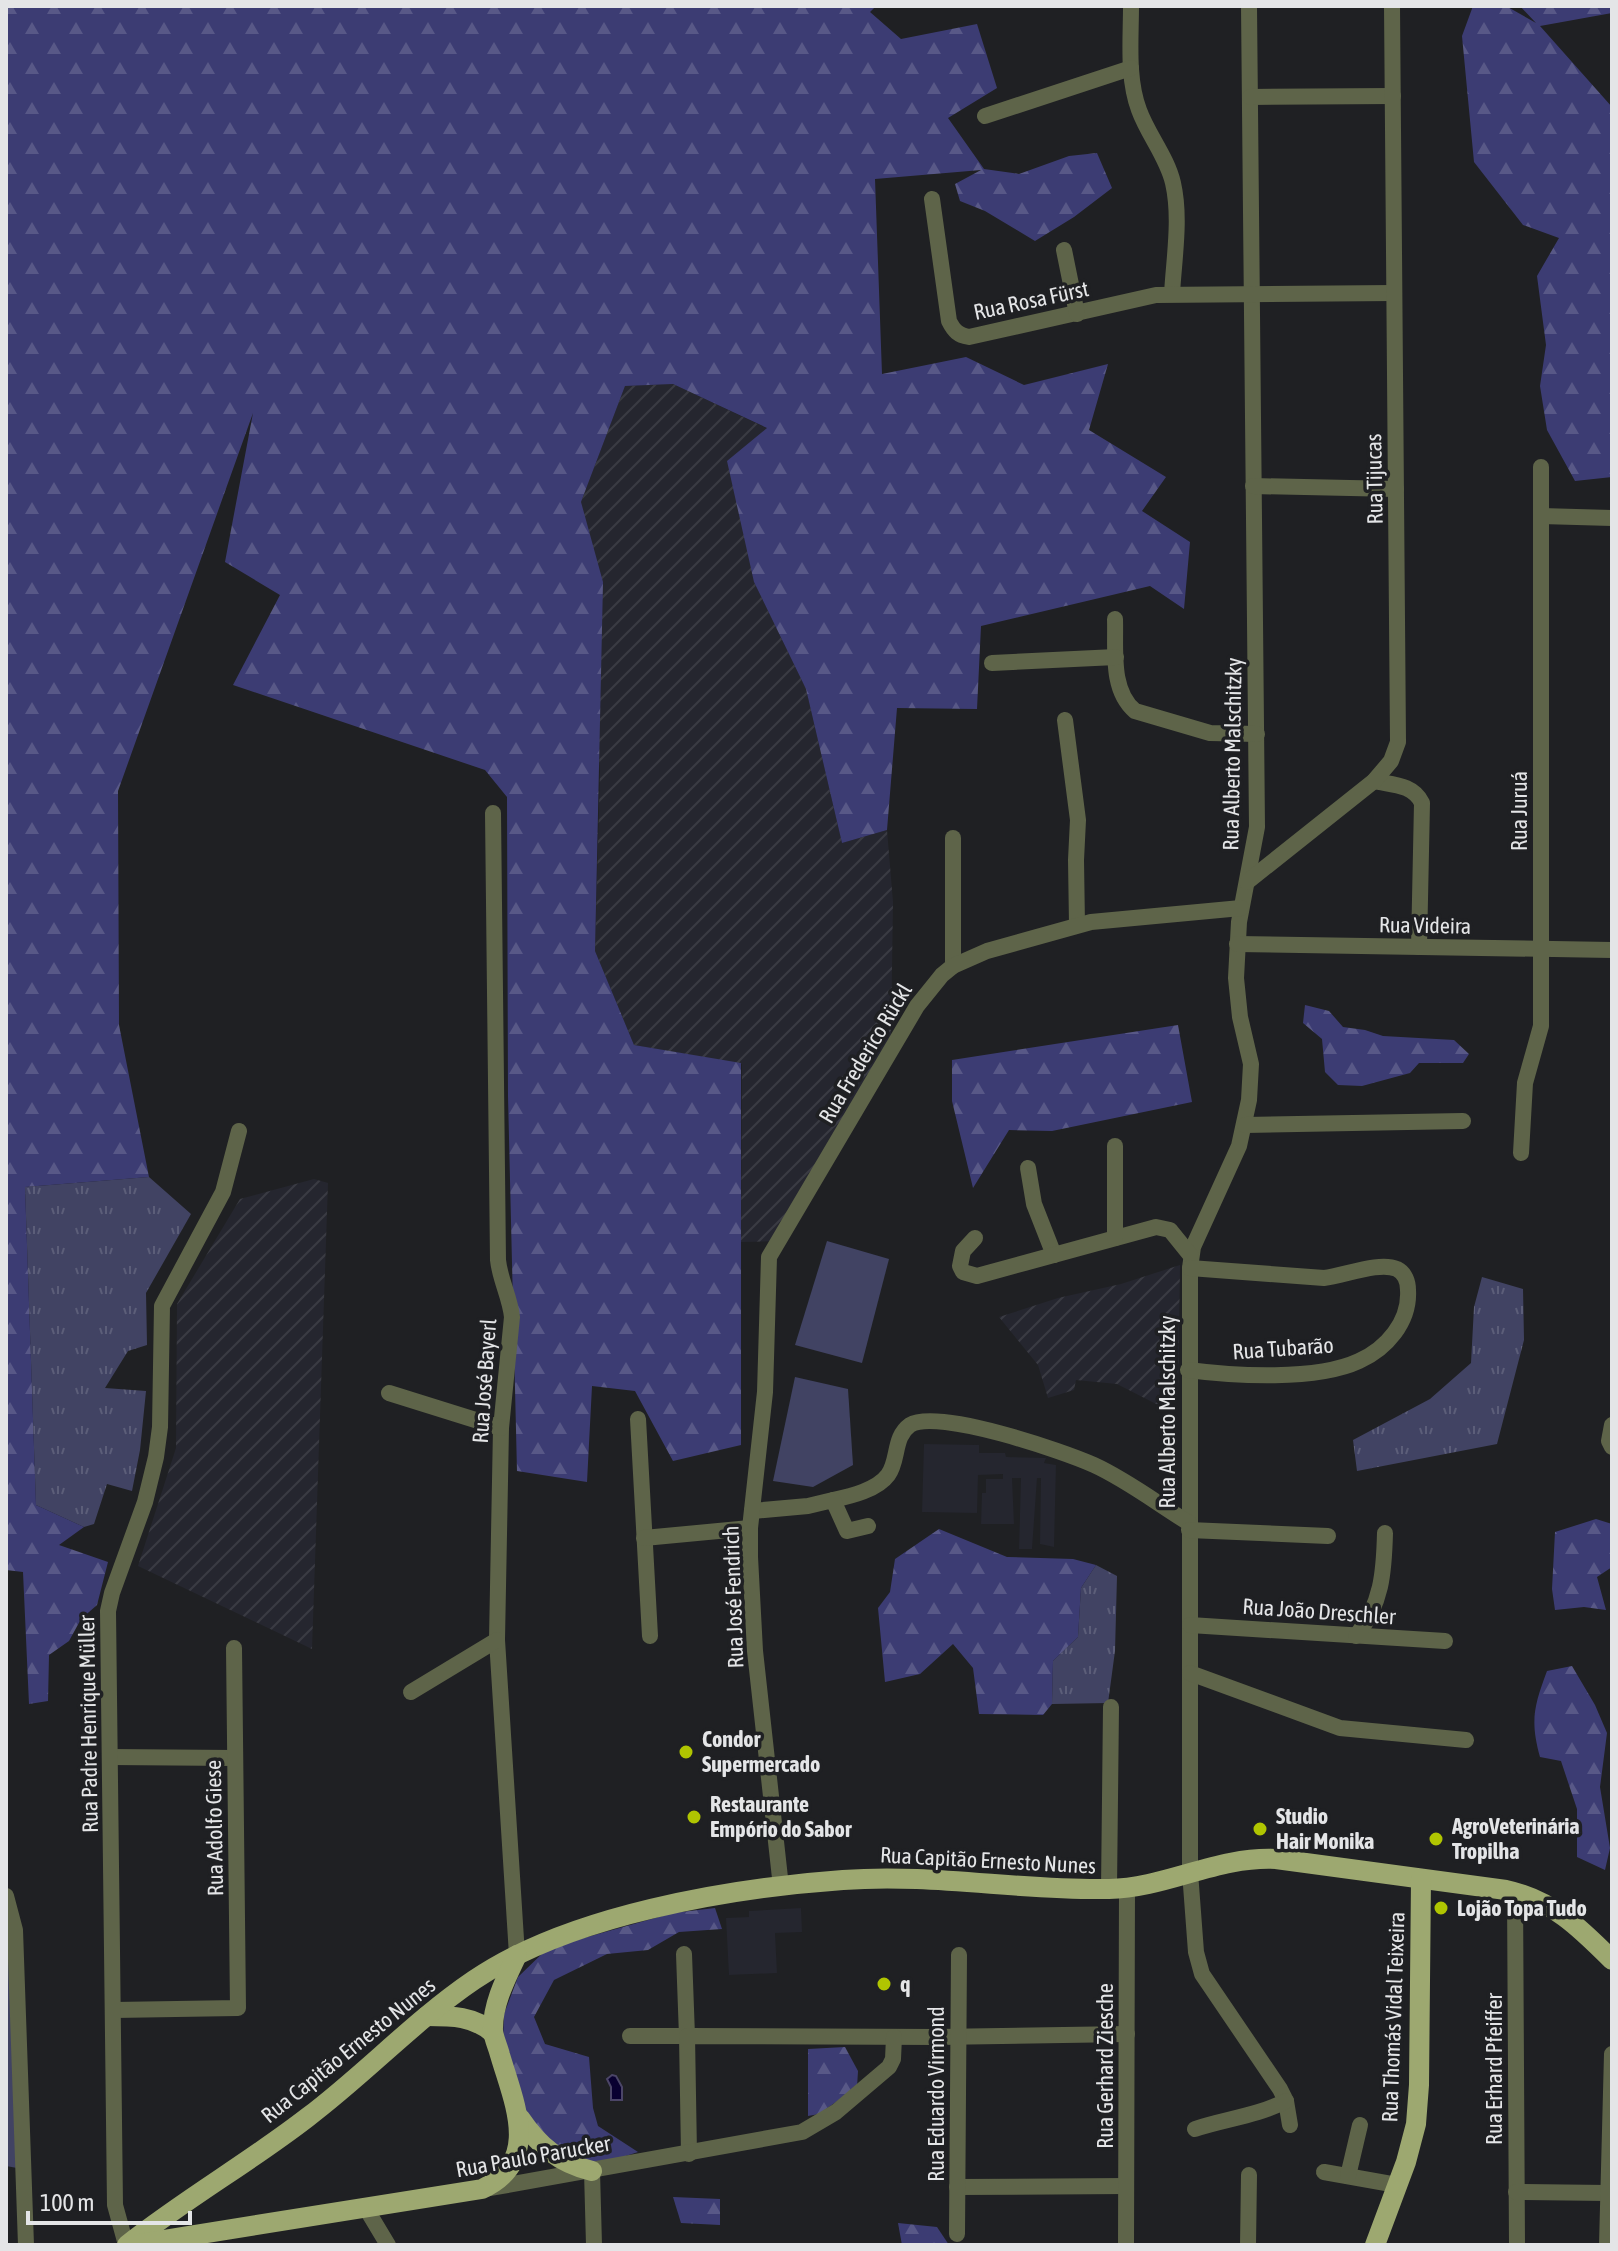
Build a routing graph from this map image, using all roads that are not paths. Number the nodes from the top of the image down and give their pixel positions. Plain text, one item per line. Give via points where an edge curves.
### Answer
1 (1131, 6) edge
2 (1249, 6) edge
3 (1392, 6) edge
4 (1131, 68) junction
5 (1393, 96) junction
6 (1250, 97) junction
7 (985, 116) dead end
8 (932, 199) dead end
9 (1064, 250) dead end
10 (1394, 293) junction
11 (1172, 294) junction
12 (1252, 295) junction
13 (1077, 314) junction
14 (1541, 467) dead end
15 (1253, 486) junction
16 (1396, 489) junction
17 (1541, 516) junction
18 (1612, 518) edge
19 (1115, 619) dead end
20 (1116, 657) junction
21 (992, 663) dead end
22 (1065, 720) dead end
23 (1257, 734) junction
24 (1374, 781) junction
25 (493, 813) dead end
26 (953, 838) dead end
27 (1247, 882) junction
28 (1241, 908) junction
29 (1077, 925) junction
30 (1237, 944) junction
31 (1419, 947) junction
32 (1541, 949) junction
33 (1612, 950) edge
34 (953, 966) junction
35 (1463, 1121) dead end
36 (1245, 1125) junction
37 (239, 1131) dead end
38 (1115, 1146) dead end
39 (1521, 1153) dead end
40 (1028, 1168) dead end
41 (975, 1238) dead end
42 (1115, 1238) junction
43 (1054, 1255) junction
44 (769, 1257) joint
45 (1190, 1262) junction
46 (1188, 1370) junction
47 (389, 1393) dead end
48 (638, 1419) dead end
49 (1612, 1425) edge
50 (501, 1428) junction
51 (1612, 1447) edge
52 (833, 1500) junction
53 (751, 1520) junction
54 (868, 1526) dead end
55 (1189, 1526) junction
56 (1385, 1533) dead end
57 (1328, 1536) dead end
58 (644, 1538) junction
59 (1190, 1625) junction
60 (650, 1636) dead end
61 (1356, 1636) junction
62 (497, 1640) junction
63 (1445, 1641) dead end
64 (234, 1648) dead end
65 (1190, 1673) junction
66 (411, 1692) dead end
67 (1111, 1707) dead end
68 (1466, 1740) dead end
69 (110, 1757) junction
70 (235, 1758) junction
71 (1190, 1872) junction
72 (1421, 1879) junction
73 (781, 1887) junction
74 (1118, 1889) junction
75 (1515, 1892) junction
76 (6, 1896) edge
77 (684, 1954) dead end
78 (517, 1955) junction
79 (959, 1955) dead end
80 (1612, 1960) edge
81 (114, 2010) junction
82 (427, 2016) junction
83 (493, 2033) junction
84 (1127, 2034) junction
85 (959, 2035) junction
86 (630, 2036) dead end
87 (687, 2036) junction
88 (894, 2037) junction
89 (1612, 2054) edge
90 (1286, 2101) junction
91 (518, 2114) junction
92 (1290, 2125) dead end
93 (1360, 2125) dead end
94 (1195, 2129) dead end
95 (689, 2154) junction
96 (592, 2171) junction
97 (1324, 2172) dead end
98 (1249, 2175) dead end
99 (1348, 2176) junction
100 (1397, 2185) junction
101 (1126, 2186) junction
102 (957, 2187) junction
103 (482, 2189) junction
104 (1516, 2192) junction
105 (1608, 2193) junction
106 (367, 2210) junction
107 (957, 2234) dead end
108 (139, 2239) edge
109 (171, 2242) edge
110 (26, 2245) edge
111 (388, 2245) edge
112 (594, 2245) edge
113 (1126, 2245) edge
114 (1248, 2245) edge
115 (1375, 2245) edge
116 (1517, 2245) edge
117 (1607, 2245) edge

1 - 4 street
2 - 6 street, Rua Alberto Malschitzky
3 - 5 street, Rua Tijucas
4 - 7 street
4 - 11 street via 1138,108 1174,187
5 - 6 street
5 - 10 street, Rua Tijucas
6 - 12 street, Rua Alberto Malschitzky
8 - 13 street, Rua Rosa Fürst via 953,330 969,337
9 - 13 street
10 - 12 street, Rua Rosa Fürst
10 - 16 street, Rua Tijucas
11 - 12 street, Rua Rosa Fürst
11 - 13 street, Rua Rosa Fürst
12 - 15 street, Rua Alberto Malschitzky
14 - 17 street, Rua Juruá
15 - 16 street
15 - 23 street, Rua Alberto Malschitzky
16 - 24 street, Rua Tijucas via 1399,729 1391,761
17 - 18 street
17 - 32 street, Rua Juruá
19 - 20 street
20 - 21 street
20 - 23 street via 1120,690 1135,711 1210,733
22 - 29 street via 1078,820
23 - 27 street, Rua Alberto Malschitzky via 1257,827
24 - 27 street, Rua Tijucas
24 - 31 street via 1408,788 1422,803
25 - 50 street, Rua José Bayerl via 498,1260 512,1317
26 - 34 street
27 - 28 street, Rua Alberto Malschitzky
28 - 29 street, Rua Frederico Rückl
28 - 30 street, Rua Alberto Malschitzky
29 - 34 street, Rua Frederico Rückl
30 - 31 street, Rua Videira
30 - 36 street, Rua Alberto Malschitzky via 1236,992 1251,1064
31 - 32 street, Rua Videira
32 - 33 street, Rua Videira
32 - 39 street, Rua Juruá via 1541,1026 1525,1083
34 - 44 street, Rua Frederico Rückl via 917,1006
35 - 36 street
36 - 45 street, Rua Alberto Malschitzky
37 - 69 street, Rua Padre Henrique Müller via 223,1192 162,1306 156,1457 108,1611
38 - 42 street
40 - 43 street via 1034,1204
41 - 43 street via 960,1258 969,1275
42 - 43 street
42 - 45 street via 1166,1228
44 - 53 street, Rua José Fendrich via 765,1392
45 - 46 street, Rua Alberto Malschitzky
45 - 46 street, Rua Tubarão via 1324,1278 1364,1269 1397,1270 1408,1287 1401,1324 1375,1352 1358,1361 1269,1375
46 - 55 street, Rua Alberto Malschitzky
47 - 50 street
48 - 58 street
49 - 51 street
50 - 62 street, Rua José Bayerl
52 - 53 street
52 - 54 street via 847,1531
52 - 55 street via 879,1483 889,1474 906,1428 930,1419 995,1432 1107,1472
53 - 58 street
53 - 73 street, Rua José Fendrich via 755,1651
55 - 57 street
55 - 59 street, Rua Alberto Malschitzky
56 - 61 street via 1379,1598
58 - 60 street
59 - 61 street, Rua João Dreschler
59 - 65 street, Rua Alberto Malschitzky
61 - 63 street, Rua João Dreschler
62 - 66 street
62 - 78 street, Rua José Bayerl
64 - 70 street, Rua Adolfo Giese
65 - 68 street via 1340,1728
65 - 71 street, Rua Alberto Malschitzky
67 - 74 street, Rua Gerhard Ziesche
69 - 70 street
69 - 81 street, Rua Padre Henrique Müller
70 - 81 street, Rua Adolfo Giese via 238,2008
71 - 72 main road, Rua Capitão Ernesto Nunes via 1262,1859
71 - 74 main road, Rua Capitão Ernesto Nunes
71 - 90 street, Rua Alberto Malschitzky via 1202,1974
72 - 75 main road, Rua Capitão Ernesto Nunes
72 - 100 main road, Rua Thomás Vidal Teixeira via 1419,2100 1412,2144
73 - 74 main road, Rua Capitão Ernesto Nunes via 882,1878
73 - 78 main road, Rua Capitão Ernesto Nunes via 639,1913
74 - 84 street, Rua Gerhard Ziesche
75 - 80 main road, Rua Capitão Ernesto Nunes via 1566,1916
75 - 104 street, Rua Erhard Pfeiffer
76 - 110 street via 15,1930
77 - 87 street
78 - 82 main road, Rua Capitão Ernesto Nunes
78 - 83 main road via 502,1986
79 - 85 street, Rua Eduardo Virmond
81 - 108 street, Rua Padre Henrique Müller via 115,2205
82 - 83 main road via 469,2019
82 - 108 main road, Rua Capitão Ernesto Nunes via 311,2115
83 - 91 main road
84 - 85 street
84 - 101 street, Rua Gerhard Ziesche
85 - 88 street
85 - 102 street, Rua Eduardo Virmond
86 - 87 street
87 - 88 street
87 - 95 street
88 - 95 street, Rua Paulo Parucker via 889,2067 814,2127
89 - 105 street
90 - 92 street
90 - 94 street via 1265,2112
91 - 96 main road via 553,2156
91 - 103 main road via 520,2144 513,2161 501,2178
93 - 99 street
95 - 96 street, Rua Paulo Parucker
96 - 103 street, Rua Paulo Parucker
96 - 112 street
97 - 99 street
98 - 114 street
99 - 100 street
100 - 115 main road, Rua Thomás Vidal Teixeira
101 - 102 street
101 - 113 street, Rua Gerhard Ziesche
102 - 107 street, Rua Eduardo Virmond
103 - 106 main road, Rua Paulo Parucker
104 - 105 street
104 - 116 street, Rua Erhard Pfeiffer
105 - 117 street
106 - 109 main road, Rua Paulo Parucker
106 - 111 street
108 - 109 main road via 160,2233

